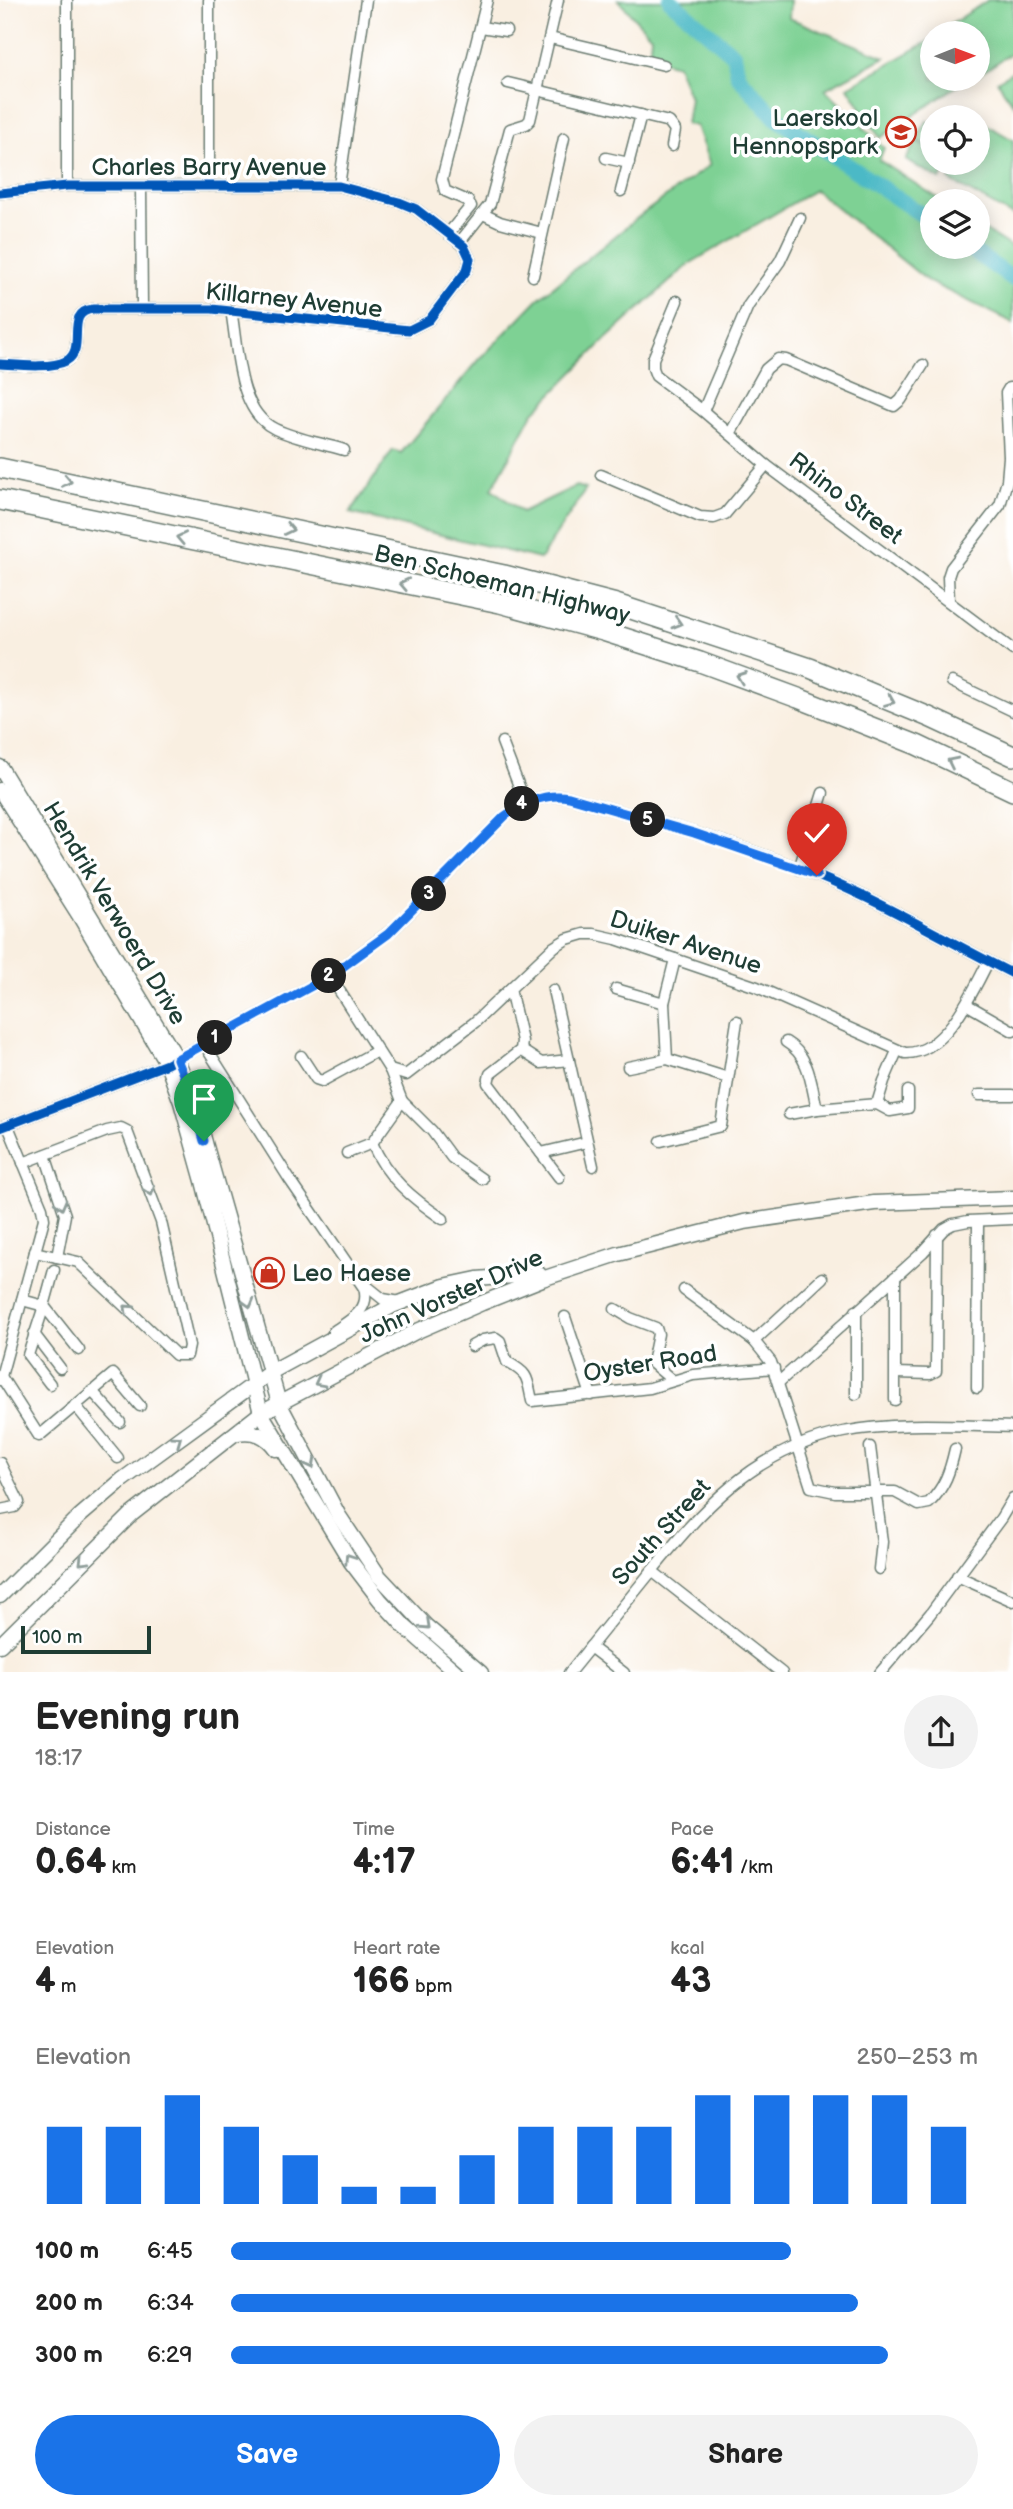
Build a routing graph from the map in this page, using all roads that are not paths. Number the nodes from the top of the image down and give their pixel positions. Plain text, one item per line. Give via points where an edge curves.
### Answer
1 (67, 0) edge
2 (209, 0) edge
3 (366, 0) edge
4 (487, 0) edge
5 (558, 0) edge
6 (483, 28) junction
7 (506, 31) dead end
8 (464, 38) dead end
9 (550, 38) junction
10 (664, 65) dead end
11 (470, 79) junction
12 (452, 83) dead end
13 (508, 83) dead end
14 (538, 90) junction
15 (641, 115) junction
16 (459, 124) junction
17 (442, 128) dead end
18 (564, 138) dead end
19 (673, 146) dead end
20 (606, 158) dead end
21 (629, 163) junction
22 (448, 169) junction
23 (431, 173) dead end
24 (66, 186) junction
25 (209, 186) junction
26 (339, 186) junction
27 (141, 187) junction
28 (621, 191) dead end
29 (0, 193) edge
30 (448, 194) junction
31 (434, 198) dead end
32 (480, 208) junction
33 (800, 218) dead end
34 (542, 233) junction
35 (448, 234) junction
36 (459, 243) junction
37 (469, 266) joint
38 (533, 276) dead end
39 (677, 301) dead end
40 (142, 307) junction
41 (231, 310) junction
42 (0, 364) edge
43 (923, 365) dead end
44 (1013, 388) edge
45 (703, 411) junction
46 (730, 434) junction
47 (344, 450) dead end
48 (766, 465) junction
49 (0, 468) edge
50 (601, 475) dead end
51 (0, 500) edge
52 (949, 601) junction
53 (1013, 650) edge
54 (952, 682) dead end
55 (1013, 711) edge
56 (502, 741) dead end
57 (1013, 756) edge
58 (0, 767) edge
59 (0, 790) edge
60 (1013, 792) edge
61 (823, 793) dead end
62 (525, 802) junction
63 (799, 869) junction
64 (675, 959) junction
65 (988, 962) junction
66 (1013, 974) edge
67 (330, 976) junction
68 (510, 989) junction
69 (616, 989) dead end
70 (553, 990) dead end
71 (664, 1003) junction
72 (966, 1004) junction
73 (737, 1021) dead end
74 (1013, 1031) edge
75 (786, 1042) dead end
76 (204, 1044) junction
77 (521, 1050) junction
78 (377, 1051) junction
79 (897, 1051) junction
80 (301, 1056) dead end
81 (667, 1059) junction
82 (569, 1060) junction
83 (172, 1061) junction
84 (628, 1067) dead end
85 (390, 1070) junction
86 (406, 1075) junction
87 (728, 1078) junction
88 (908, 1091) dead end
89 (979, 1095) dead end
90 (1013, 1095) edge
91 (401, 1099) junction
92 (877, 1104) junction
93 (817, 1109) junction
94 (789, 1114) dead end
95 (4, 1127) edge
96 (661, 1141) dead end
97 (587, 1142) junction
98 (372, 1143) junction
99 (347, 1153) dead end
100 (541, 1153) junction
101 (45, 1155) junction
102 (23, 1163) junction
103 (593, 1166) dead end
104 (559, 1177) dead end
105 (482, 1179) dead end
106 (1013, 1191) edge
107 (1013, 1198) edge
108 (443, 1219) dead end
109 (1013, 1219) edge
110 (978, 1221) junction
111 (937, 1236) junction
112 (60, 1243) junction
113 (37, 1246) junction
114 (57, 1257) junction
115 (54, 1270) dead end
116 (895, 1277) junction
117 (822, 1278) dead end
118 (358, 1279) junction
119 (684, 1290) dead end
120 (22, 1300) junction
121 (401, 1302) junction
122 (44, 1306) junction
123 (615, 1309) dead end
124 (856, 1311) junction
125 (565, 1317) dead end
126 (34, 1334) junction
127 (754, 1341) junction
128 (472, 1346) dead end
129 (79, 1350) dead end
130 (300, 1356) junction
131 (60, 1368) dead end
132 (774, 1368) junction
133 (269, 1373) junction
134 (896, 1373) junction
135 (1, 1379) edge
136 (672, 1380) junction
137 (779, 1382) junction
138 (50, 1384) dead end
139 (253, 1384) junction
140 (977, 1388) dead end
141 (92, 1391) junction
142 (856, 1394) dead end
143 (591, 1395) junction
144 (895, 1400) dead end
145 (279, 1404) junction
146 (75, 1405) junction
147 (140, 1406) dead end
148 (261, 1413) junction
149 (120, 1422) dead end
150 (1013, 1427) edge
151 (237, 1433) junction
152 (797, 1445) junction
153 (870, 1447) dead end
154 (955, 1449) dead end
155 (118, 1458) dead end
156 (0, 1463) edge
157 (876, 1491) junction
158 (1013, 1498) edge
159 (0, 1510) edge
160 (321, 1513) junction
161 (879, 1569) dead end
162 (652, 1571) junction
163 (957, 1576) junction
164 (0, 1596) edge
165 (1013, 1601) edge
166 (0, 1645) edge
167 (590, 1647) junction
168 (457, 1672) edge
169 (481, 1672) edge
170 (569, 1672) edge
171 (624, 1672) edge
172 (782, 1672) edge
173 (880, 1672) edge

1 - 24 street
2 - 25 street
3 - 26 street
4 - 6 street
5 - 9 street
6 - 7 street
6 - 8 street
6 - 11 street
9 - 10 street
9 - 14 street
11 - 12 street
11 - 16 street
13 - 14 street
14 - 15 street
14 - 32 street via 528,123 510,129 491,204
15 - 19 street via 672,124 676,130
15 - 21 street
16 - 17 street
16 - 22 street
18 - 34 street
20 - 21 street
21 - 28 street
22 - 23 street
22 - 30 street via 443,187
24 - 27 street, Charles Barry Avenue
24 - 29 street, Charles Barry Avenue
25 - 26 street, Charles Barry Avenue
25 - 27 street, Charles Barry Avenue
26 - 35 street, Charles Barry Avenue via 407,204
27 - 40 street
30 - 31 street via 442,192
30 - 32 street
32 - 34 street via 500,222
32 - 35 street via 471,206
32 - 36 street
33 - 45 street via 780,261 748,306
34 - 38 street
35 - 36 street, Charles Barry Avenue
36 - 37 street, Charles Barry Avenue via 468,252
37 - 41 street, Killarney Avenue via 429,320 410,330
39 - 45 street, Rhino Street via 653,368 656,376
40 - 41 street, Killarney Avenue
40 - 42 street, Killarney Avenue via 83,311 76,323 74,354 62,363
41 - 47 street via 244,390 254,412 274,429
43 - 46 street via 894,406 778,359 766,369
44 - 52 street via 1006,393 1009,457 1000,505 951,568
45 - 46 street, Rhino Street
46 - 48 street, Rhino Street
48 - 50 street via 724,514 714,518 700,517
48 - 52 street, Rhino Street
49 -> 57 highway, Ben Schoeman Highway via 504,575 616,604 810,668
60 -> 51 highway, Ben Schoeman Highway via 917,745 798,698 603,631 500,603
52 - 53 street, Rhino Street
54 - 55 street
56 - 62 street
58 - 83 main road, Hendrik Verwoerd Drive
59 - 83 main road, Hendrik Verwoerd Drive
61 - 63 street
62 - 63 street via 553,795 569,797
62 - 67 street via 505,816 388,934
63 - 65 street via 917,922
64 - 68 street, Duiker Avenue via 616,939 584,934 554,947
64 - 71 street
64 - 79 street, Duiker Avenue via 757,987
65 - 66 street
65 - 72 street
67 - 76 street
67 - 78 street
68 - 77 street
68 - 86 street, Duiker Avenue
69 - 71 street
70 - 82 street
71 - 81 street
72 - 74 street
72 - 79 street via 926,1049 915,1054
73 - 87 street
75 - 93 street via 807,1066
76 - 83 street
76 - 118 street
77 - 82 street via 541,1063
77 - 100 street via 490,1074 488,1083
78 - 80 street via 322,1081
78 - 85 street
79 - 92 street
81 - 84 street
81 - 87 street
82 - 97 street
83 - 95 street
83 -> 133 main road, Hendrik Verwoerd Drive via 192,1097
83 - 139 main road, Hendrik Verwoerd Drive
85 - 86 street
85 - 91 street
86 - 91 street
87 - 96 street via 720,1126
88 - 92 street via 908,1108 890,1111
89 - 90 street
91 - 98 street
91 - 105 street via 452,1158
92 - 93 street
93 - 94 street
95 - 102 street
97 - 100 street
97 - 103 street
98 - 99 street
98 - 108 street via 402,1188
100 - 104 street
101 - 102 street
101 -> 112 street via 65,1215
101 -> 114 street via 107,1131 127,1131 161,1222 187,1335 187,1355 176,1355 78,1262
102 - 113 street via 43,1208
106 - 121 main road, John Vorster Drive via 874,1199 744,1218 542,1273 460,1282
107 -> 145 main road, John Vorster Drive via 885,1202 804,1212 652,1244 482,1303 415,1332
109 - 110 street
110 - 111 street via 953,1224
110 - 140 street
111 - 116 street
111 - 134 street via 936,1371
112 - 113 street
112 - 114 street
113 - 114 street
113 - 120 street
115 - 122 street
116 - 124 street
116 - 134 street
117 - 127 street
118 - 121 street via 383,1299
118 - 130 street via 365,1293 363,1310
119 - 127 street
120 - 122 street
120 - 135 street
121 - 130 main road, John Vorster Drive
122 - 126 street
122 - 129 street
123 - 136 street via 656,1328 652,1363
124 - 137 street
124 - 142 street
125 - 143 street
126 - 131 street
126 - 138 street via 28,1355
127 - 132 street
128 - 143 street, Oyster Road via 483,1339 500,1341 507,1362 524,1373 532,1401
130 - 133 main road, John Vorster Drive
132 - 136 street, Oyster Road
132 - 137 street
133 - 139 main road, John Vorster Drive
133 - 145 main road, Hendrik Verwoerd Drive
134 - 144 street
135 - 146 street via 39,1436
136 - 143 street, Oyster Road via 650,1388
137 - 152 street
139 - 148 main road, Hendrik Verwoerd Drive
164 -> 139 main road, John Vorster Drive via 101,1498
141 - 146 street
141 - 147 street via 113,1374
141 - 149 street
145 - 148 main road, John Vorster Drive
145 -> 169 main road, Hendrik Verwoerd Drive via 340,1516 379,1576 426,1626
146 - 155 street
148 - 151 main road, John Vorster Drive
148 - 160 main road, Hendrik Verwoerd Drive
150 - 152 street, South Street via 881,1427
151 - 160 main road via 267,1438
151 -> 166 main road, John Vorster Drive via 132,1514
152 - 157 street via 811,1487 835,1492
152 - 162 street, South Street via 730,1485
153 - 157 street
154 - 157 street via 949,1475 929,1503
156 - 159 street via 19,1500 17,1506
157 - 161 street via 882,1542
158 - 163 street
168 -> 160 main road, Hendrik Verwoerd Drive via 380,1600
162 - 167 street, South Street
162 - 172 street
163 - 165 street
163 - 173 street
167 - 170 street, South Street
167 - 171 street

